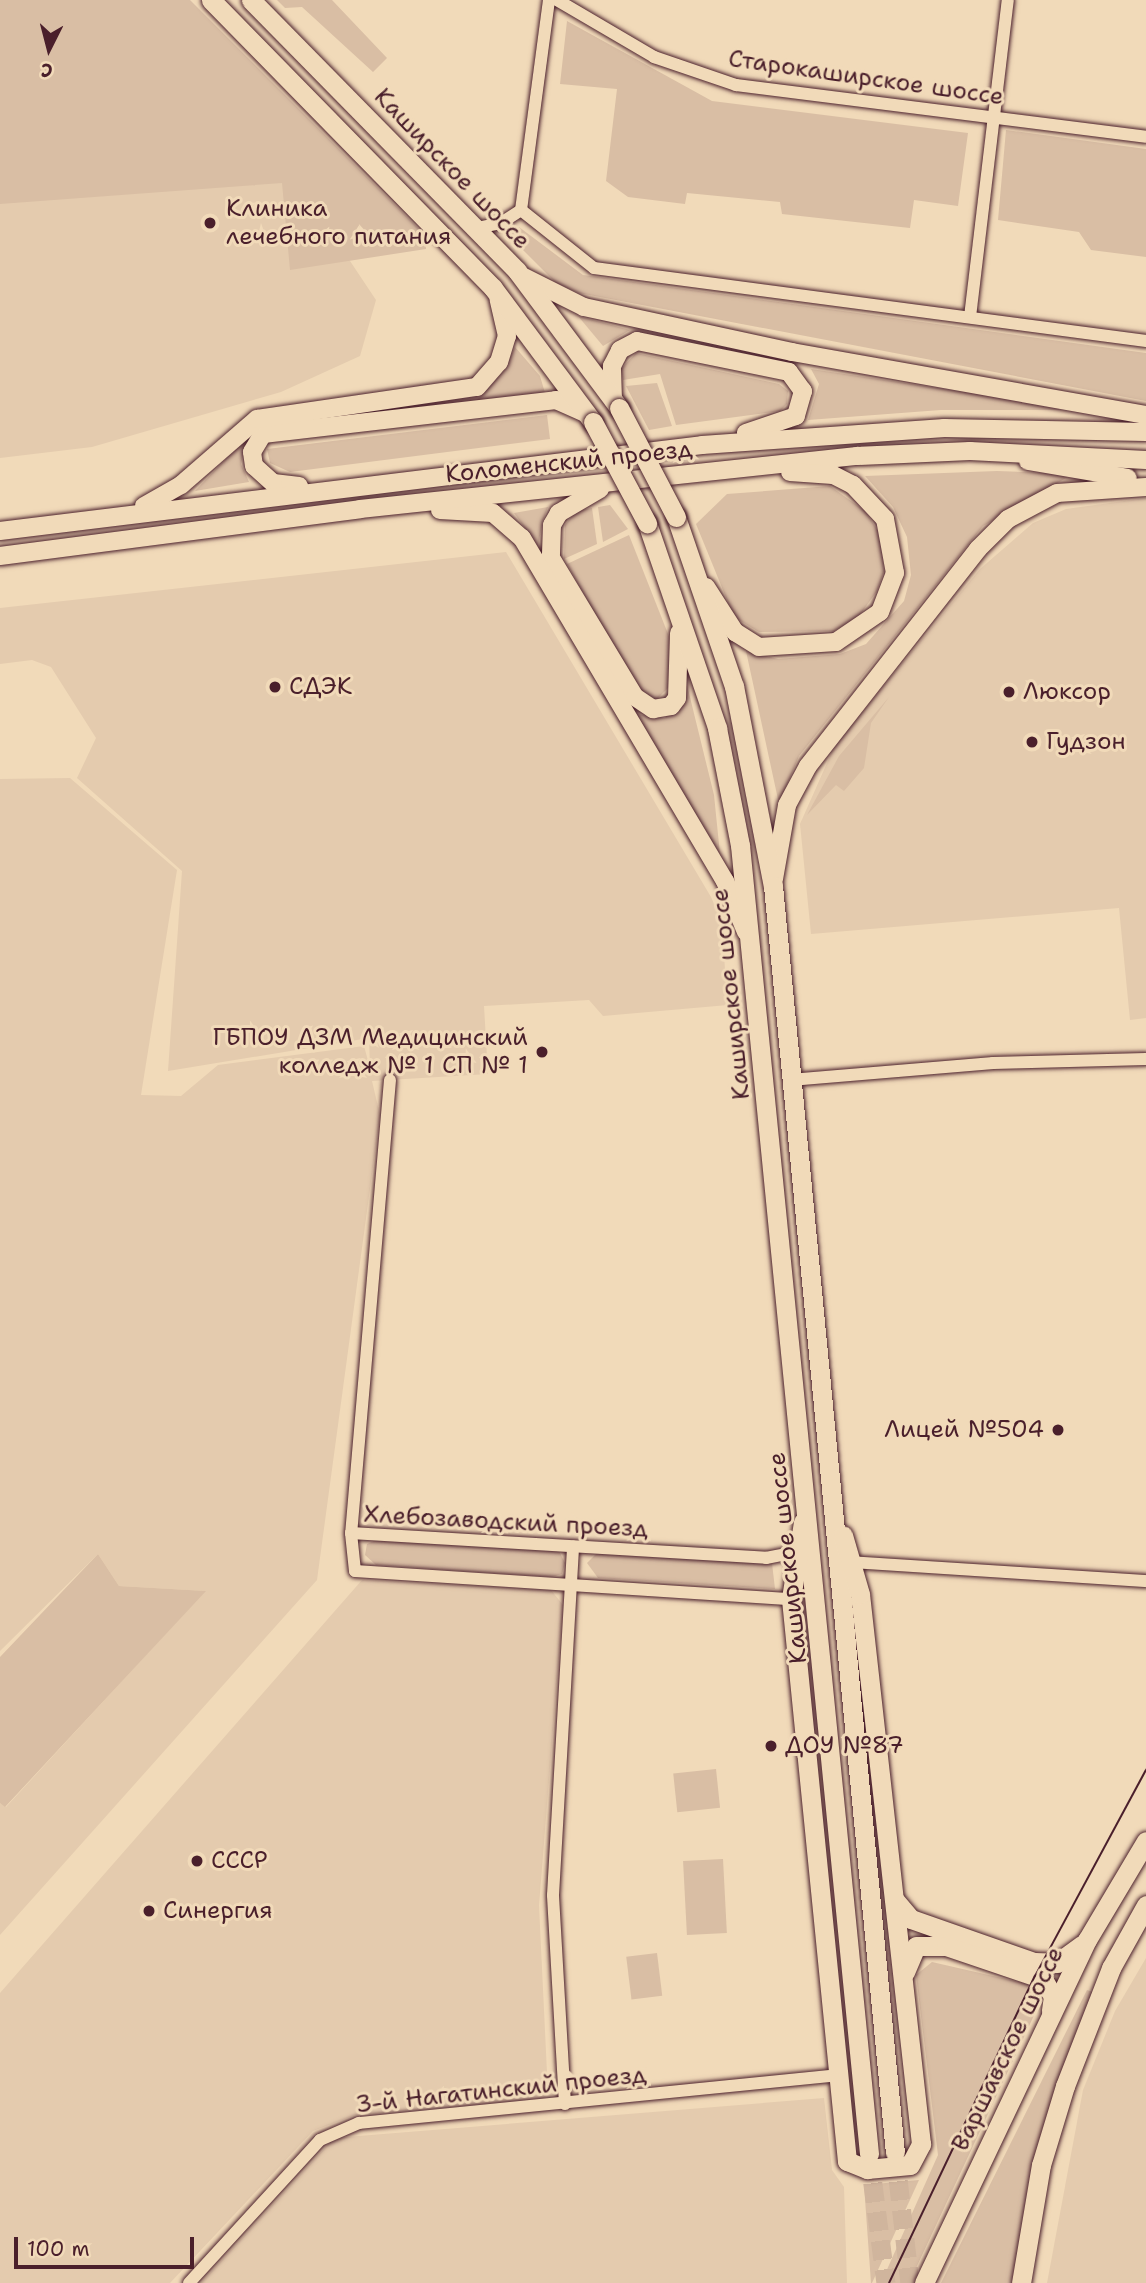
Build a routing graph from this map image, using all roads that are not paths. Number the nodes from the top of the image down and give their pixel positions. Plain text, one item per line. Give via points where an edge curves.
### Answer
1 (211, 0) edge
2 (251, 0) edge
3 (549, 0) edge
4 (557, 0) edge
5 (1008, 0) edge
6 (993, 117) junction
7 (1146, 137) edge
8 (521, 210) junction
9 (477, 228) junction
10 (517, 271) junction
11 (493, 288) junction
12 (970, 317) junction
13 (1146, 341) edge
14 (616, 404) junction
15 (1146, 415) edge
16 (590, 418) junction
17 (1146, 432) edge
18 (702, 444) junction
19 (970, 451) junction
20 (1146, 460) edge
21 (727, 469) junction
22 (622, 480) junction
23 (1146, 481) edge
24 (1146, 487) edge
25 (327, 489) junction
26 (360, 509) junction
27 (76, 521) junction
28 (0, 531) edge
29 (0, 556) edge
30 (697, 572) junction
31 (667, 577) junction
32 (772, 886) junction
33 (751, 943) junction
34 (1146, 1059) edge
35 (390, 1080) dead end
36 (790, 1080) junction
37 (829, 1486) junction
38 (808, 1497) junction
39 (351, 1533) junction
40 (573, 1547) junction
41 (798, 1552) junction
42 (850, 1562) junction
43 (1146, 1581) edge
44 (572, 1584) junction
45 (791, 1599) junction
46 (1146, 1840) edge
47 (891, 1889) junction
48 (1146, 1905) edge
49 (1087, 1940) junction
50 (903, 1980) junction
51 (1050, 2017) junction
52 (839, 2075) junction
53 (565, 2104) junction
54 (895, 2152) tunnel mouth
55 (869, 2154) tunnel mouth
56 (188, 2283) edge
57 (924, 2283) edge
58 (1021, 2283) edge

1 - 11 main road, Каширское шоссе
2 - 9 main road, Каширское шоссе
3 - 8 street
4 - 6 street, Старокаширское шоссе via 654,57 736,85
5 - 6 street
6 - 7 street, Старокаширское шоссе
6 - 12 street
8 - 9 street via 502,223
8 - 12 street via 594,268
9 - 10 main road, Каширское шоссе
10 - 14 main road, Каширское шоссе
10 - 15 main road via 584,307 792,352
11 - 16 main road, Каширское шоссе
11 - 27 main road via 507,336 499,362 477,387 257,419 163,498
12 - 13 street
14 - 18 main road via 612,366 621,350 637,341 789,372 799,382 796,416
14 - 30 main road, Каширское шоссе, bridge via 677,517
16 - 25 main road via 567,400 548,401 274,429 255,441 254,466 263,477
16 - 31 main road, Каширское шоссе, bridge via 647,523
17 - 18 main road, Коломенский проезд via 944,428
18 - 25 main road, Коломенский проезд
19 - 20 main road, Коломенский проезд
19 - 21 main road, Коломенский проезд
19 - 23 main road
21 - 22 main road, Коломенский проезд
21 - 30 main road via 815,473 853,485 886,519 893,540 890,595 866,627 836,642 772,649 735,632
22 - 26 main road, Коломенский проезд
22 - 31 main road via 576,498 559,513 549,545 635,697 653,709 671,706 683,677
24 - 32 main road via 1057,493 1008,519 978,549 808,766 787,805
25 - 27 main road, Коломенский проезд
26 - 29 main road, Коломенский проезд
26 - 33 main road via 483,510 503,518 522,538 725,881
27 - 28 main road, Коломенский проезд
30 - 32 main road, Каширское шоссе via 734,686
31 - 33 main road, Каширское шоссе via 717,728
32 - 36 main road, Каширское шоссе
33 - 38 main road, Каширское шоссе
34 - 36 street via 992,1063
35 - 39 street
36 - 37 main road, Каширское шоссе
37 - 42 main road
37 - 54 main road, Каширское шоссе
38 - 41 main road
38 - 55 main road, Каширское шоссе
39 - 40 street, Хлебозаводский проезд
39 - 44 street, Хлебозаводский проезд via 350,1563 363,1574
40 - 41 street, Хлебозаводский проезд via 766,1558
40 - 44 street
41 - 45 main road
42 - 43 street
42 - 47 main road via 860,1594
44 - 45 street, Хлебозаводский проезд
44 - 53 street via 553,1895
45 - 52 main road
46 - 49 main road, Варшавское шоссе
47 - 49 main road via 898,1908 911,1919 1034,1962 1057,1964
47 - 50 main road
48 - 58 main road via 1111,1968 1065,2086 1041,2165
49 - 51 main road, Варшавское шоссе
50 - 51 main road via 916,1946 946,1946 1043,1979 1053,1996
50 - 52 main road via 919,2158 911,2165 867,2169 847,2161
51 - 57 main road, Варшавское шоссе
52 - 53 street, 3-й Нагатинский проезд
53 - 56 street, 3-й Нагатинский проезд via 359,2123 331,2133

